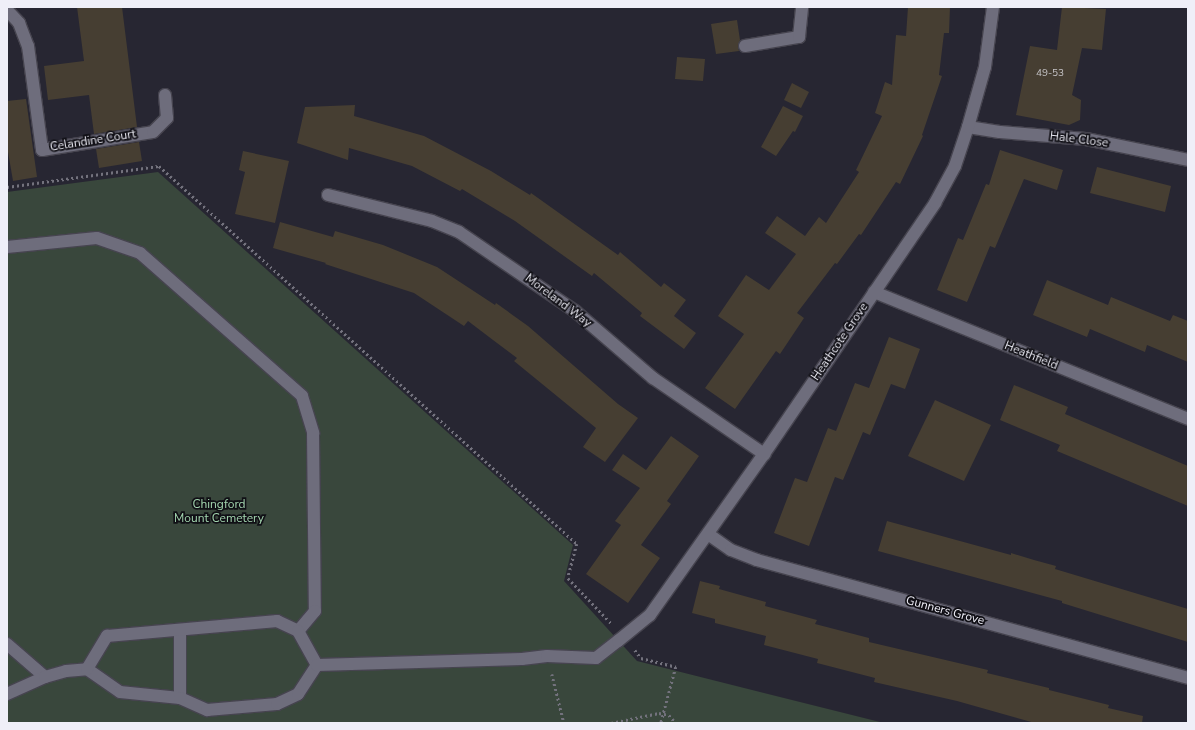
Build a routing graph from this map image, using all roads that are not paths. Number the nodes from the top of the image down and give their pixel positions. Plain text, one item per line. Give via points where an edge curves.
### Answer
1 (802, 7) edge
2 (993, 7) edge
3 (7, 10) edge
4 (745, 46) dead end
5 (165, 95) dead end
6 (968, 127) junction
7 (1188, 160) edge
8 (328, 195) dead end
9 (7, 247) edge
10 (874, 292) junction
11 (1188, 419) edge
12 (764, 454) junction
13 (708, 534) junction
14 (180, 630) junction
15 (298, 632) junction
16 (7, 644) edge
17 (317, 665) junction
18 (86, 669) junction
19 (45, 677) junction
20 (1188, 678) edge
21 (7, 694) edge
22 (180, 698) junction

1 - 4 street via 799,37
2 - 6 street, Heathcote Grove via 985,67
3 - 5 street, Celandine Court via 19,22 28,46 42,150 152,132 167,118
6 - 7 street, Hale Close via 1086,139
6 - 10 street, Heathcote Grove via 955,166 935,203
8 - 12 street, Moreland Way via 432,221 459,232 575,311 653,378
9 - 15 street via 97,238 140,253 302,396 312,433 315,611
10 - 11 street, Heathfield
10 - 12 street, Heathcote Grove
12 - 13 street, Heathcote Grove
13 - 17 street, Heathcote Grove via 650,615 596,658 547,656
13 - 20 street, Gunners Grove via 732,550 757,560
14 - 15 street via 278,621
14 - 18 street via 107,636
14 - 22 street
15 - 17 street
16 - 19 street
17 - 22 street via 298,694 278,704 207,710
18 - 19 street
18 - 22 street via 120,692
19 - 21 street

